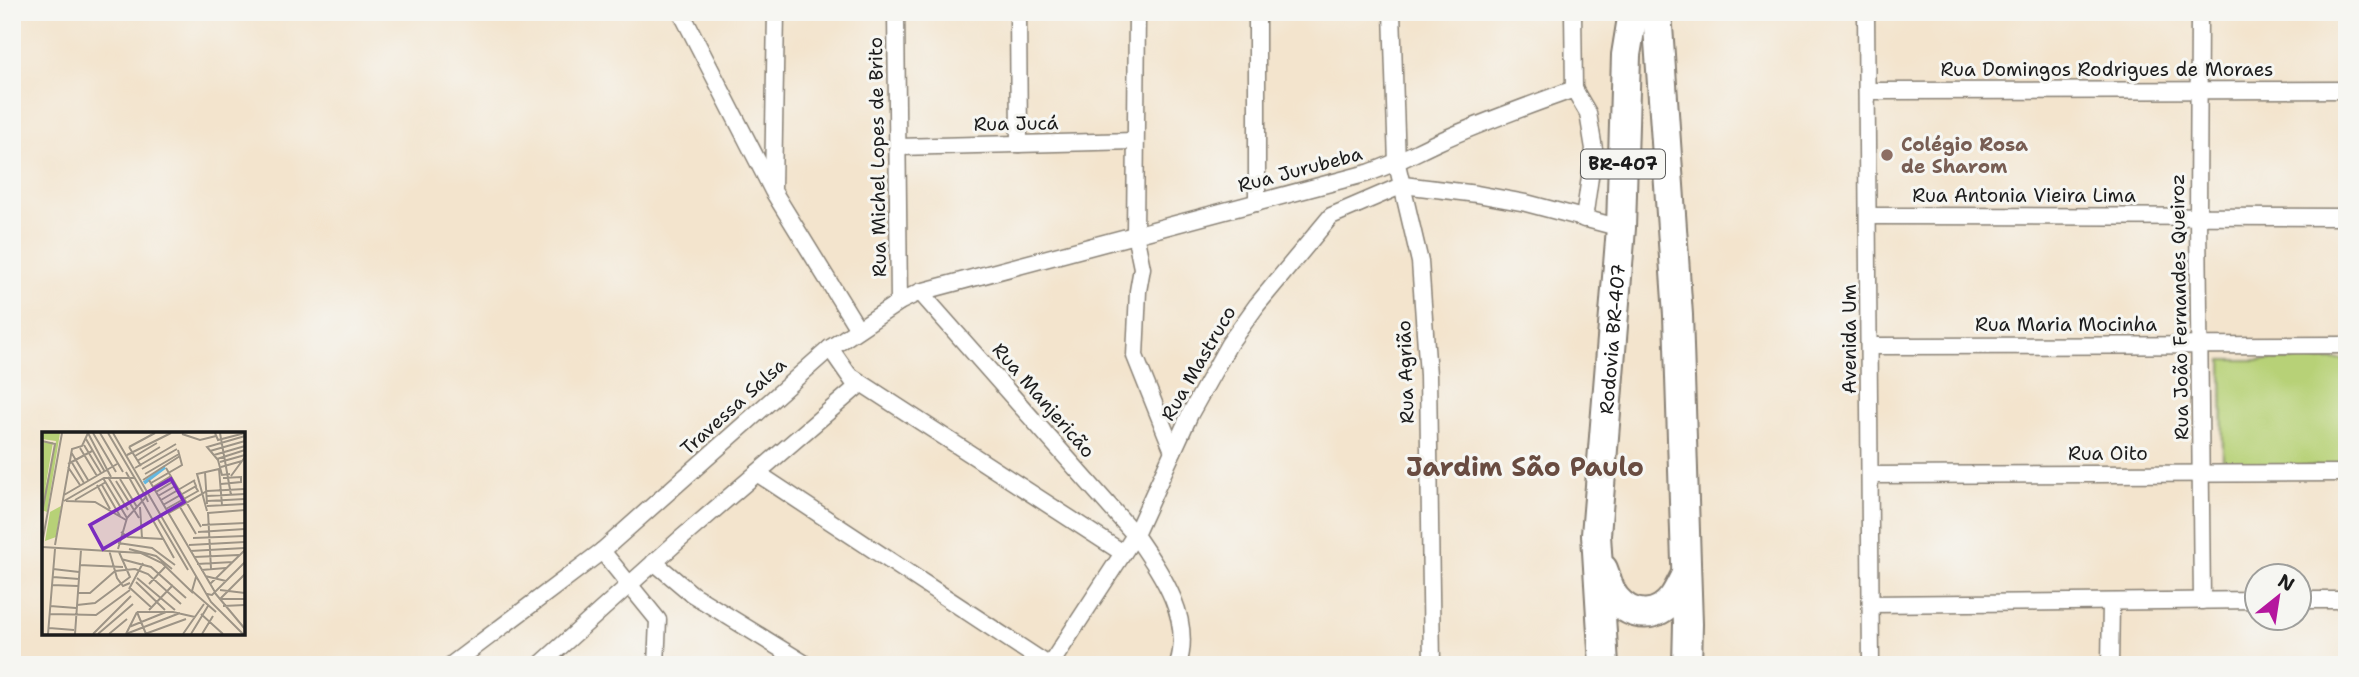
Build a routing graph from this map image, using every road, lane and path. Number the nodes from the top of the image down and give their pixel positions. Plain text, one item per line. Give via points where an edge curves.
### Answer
1 (681, 12) edge
2 (776, 12) edge
3 (897, 12) edge
4 (1018, 12) edge
5 (1137, 12) edge
6 (1257, 12) edge
7 (1392, 12) edge
8 (1573, 12) edge
9 (1633, 12) edge
10 (1657, 12) edge
11 (1866, 12) edge
12 (2199, 12) edge
13 (1574, 89) junction
14 (2198, 90) junction
15 (2347, 90) edge
16 (1867, 91) junction
17 (1135, 141) junction
18 (1019, 144) junction
19 (898, 147) junction
20 (1397, 164) junction
21 (1403, 185) junction
22 (773, 191) junction
23 (1257, 203) junction
24 (1868, 216) junction
25 (2198, 216) junction
26 (2347, 217) edge
27 (1584, 219) junction
28 (1621, 229) junction
29 (1135, 234) junction
30 (920, 292) junction
31 (899, 302) junction
32 (858, 329) junction
33 (2200, 344) junction
34 (2347, 345) edge
35 (1870, 346) junction
36 (831, 348) junction
37 (853, 381) junction
38 (1173, 452) junction
39 (757, 473) junction
40 (2347, 473) edge
41 (2202, 474) junction
42 (1870, 475) junction
43 (1135, 535) junction
44 (1596, 535) junction
45 (602, 551) junction
46 (1123, 553) junction
47 (654, 562) junction
48 (1686, 574) junction
49 (629, 584) junction
50 (2244, 600) edge
51 (2314, 600) edge
52 (2347, 600) edge
53 (2202, 601) junction
54 (2111, 603) junction
55 (1871, 604) junction
56 (451, 665) edge
57 (540, 665) edge
58 (656, 665) edge
59 (807, 665) edge
60 (1049, 665) edge
61 (1178, 665) edge
62 (1432, 665) edge
63 (1604, 665) edge
64 (1687, 665) edge
65 (1871, 665) edge
66 (2110, 665) edge

1 - 22 street
2 - 22 street
3 - 19 street, Rua Michel Lopes de Brito
4 - 18 street
5 - 17 street, Rua Mastruco
6 - 23 street
7 - 20 street, Rua Agrião
8 - 13 street
9 - 28 highway, Rodovia BR-407 / BR-407 via 1626,55
10 - 48 highway, BR-407 via 1678,315
11 - 16 street, Avenida Um
12 - 14 street, Rua João Fernandes Queiroz
13 - 20 street, Rua Jurubeba via 1465,131
13 - 27 street via 1588,113 1594,149
14 - 15 street, Rua Domingos Rodrigues de Moraes
14 - 16 street, Rua Domingos Rodrigues de Moraes
14 - 25 street, Rua João Fernandes Queiroz
16 - 24 street, Avenida Um
17 - 18 street, Rua Jucá
17 - 29 street, Rua Mastruco
18 - 19 street, Rua Jucá
19 - 31 street, Rua Michel Lopes de Brito
20 - 21 street, Rua Agrião
20 - 23 street, Rua Jurubeba
21 - 27 street via 1526,203
21 - 38 street, Rua Mastruco via 1331,216 1299,252 1229,344
21 - 62 street, Rua Agrião via 1420,262 1428,375
22 - 32 street
23 - 29 street, Rua Jurubeba
24 - 25 street, Rua Antonia Vieira Lima
24 - 35 street, Avenida Um
25 - 26 street, Rua Antonia Vieira Lima
25 - 33 street, Rua João Fernandes Queiroz
27 - 28 street
28 - 44 highway, Rodovia BR-407 / BR-407
29 - 30 street, Rua Jurubeba
29 - 38 street, Rua Mastruco via 1142,268 1135,356
30 - 31 street, Rua Jurubeba
30 - 43 street, Rua Manjericão
31 - 32 street, Travessa Salsa
32 - 36 street, Travessa Salsa
33 - 34 street, Rua Maria Mocinha
33 - 35 street, Rua Maria Mocinha
33 - 41 street, Rua João Fernandes Queiroz
35 - 42 street, Avenida Um
36 - 37 street
36 - 45 street, Travessa Salsa
37 - 39 street
37 - 46 street
38 - 43 street
39 - 47 street
39 - 60 street
40 - 41 street, Rua Oito
41 - 42 street, Rua Oito
41 - 53 street, Rua João Fernandes Queiroz
42 - 55 street, Avenida Um
43 - 46 street
43 - 61 street, Rua Manjericão via 1174,600 1182,635
44 - 48 highway via 1610,589 1634,612 1658,612 1674,597
44 - 63 highway, Rodovia BR-407 / BR-407
45 - 49 street
45 - 56 street, Travessa Salsa
46 - 60 street
47 - 49 street
47 - 59 street via 692,594
48 - 64 highway, BR-407
49 - 57 street
49 - 58 street via 658,620
50 - 53 street
51 - 52 street
53 - 54 street
54 - 55 street
54 - 66 street
55 - 65 street, Avenida Um

